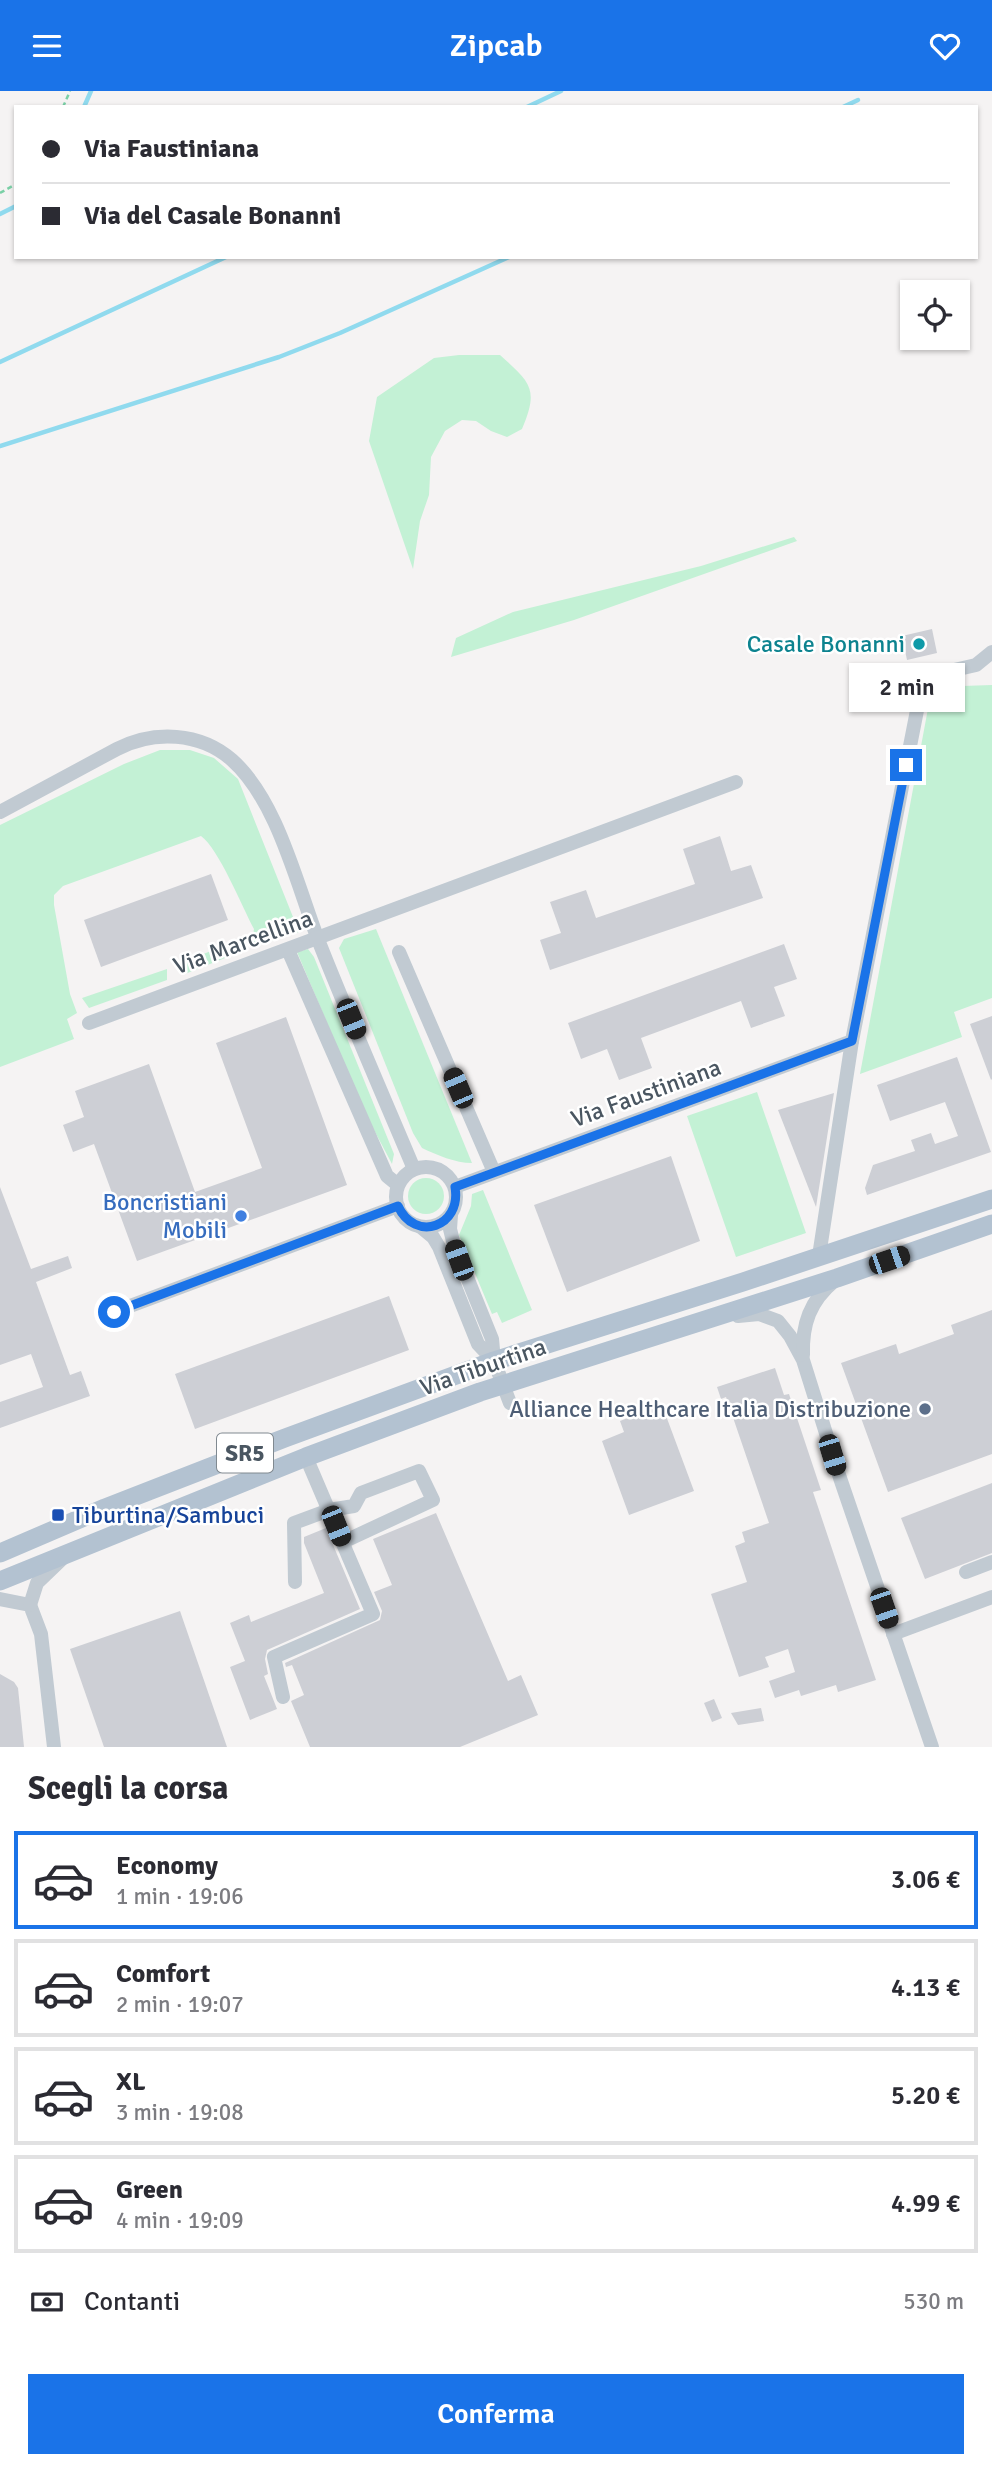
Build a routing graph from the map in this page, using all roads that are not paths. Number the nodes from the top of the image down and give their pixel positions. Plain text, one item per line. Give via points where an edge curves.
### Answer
1 (992, 652) edge
2 (736, 782) dead end
3 (0, 812) edge
4 (318, 938) junction
5 (288, 950) junction
6 (399, 952) dead end
7 (89, 1023) dead end
8 (852, 1041) junction
9 (414, 1169) junction
10 (494, 1172) junction
11 (398, 1185) junction
12 (455, 1187) junction
13 (992, 1199) edge
14 (398, 1206) junction
15 (451, 1215) junction
16 (992, 1224) edge
17 (421, 1227) junction
18 (819, 1256) junction
19 (837, 1278) junction
20 (114, 1312) dead end
21 (692, 1324) junction
22 (803, 1360) junction
23 (494, 1361) junction
24 (506, 1394) junction
25 (306, 1457) junction
26 (329, 1510) junction
27 (343, 1542) junction
28 (71, 1551) junction
29 (0, 1553) edge
30 (992, 1562) edge
31 (966, 1572) dead end
32 (0, 1581) edge
33 (295, 1582) dead end
34 (992, 1597) edge
35 (0, 1599) edge
36 (30, 1605) junction
37 (893, 1634) junction
38 (283, 1696) dead end
39 (54, 1747) edge
40 (932, 1747) edge

1 - 8 street via 976,665 928,675 922,685
2 - 4 street, Via Marcellina
3 - 4 street via 131,743 164,737 198,741 234,761 256,787 275,824
4 - 5 street, Via Marcellina
4 - 9 street
5 - 7 street, Via Marcellina
5 - 11 street via 387,1175
6 - 10 street
8 - 10 street, Via Faustiniana
8 - 18 street
9 - 11 street
9 - 12 street via 440,1169
10 - 12 street, Via Faustiniana
11 - 14 street
12 - 15 street via 457,1198
13 - 18 main road, Via Tiburtina / SR5
14 - 17 street via 406,1220
14 - 20 street
15 - 17 street via 437,1225
15 - 23 street via 454,1245 492,1339
16 - 19 main road, Via Tiburtina
17 - 23 street via 439,1247 478,1343
18 - 23 main road, Via Tiburtina / SR5
19 - 21 main road, Via Tiburtina
19 - 22 street via 809,1312
21 - 22 street via 766,1315 786,1329
21 - 24 main road, Via Tiburtina
22 - 37 street
23 - 24 street
23 - 29 main road, Via Tiburtina / SR5 via 259,1448
24 - 25 main road, Via Tiburtina
25 - 26 street
25 - 28 main road, Via Tiburtina
26 - 27 street
26 - 27 street via 354,1506 361,1493 419,1471 433,1500
26 - 33 street via 294,1524
27 - 38 street via 373,1613 274,1657
28 - 32 main road, Via Tiburtina
28 - 36 street via 37,1583
30 - 31 street
34 - 37 street
35 - 36 street
36 - 39 street via 41,1635
37 - 40 street

